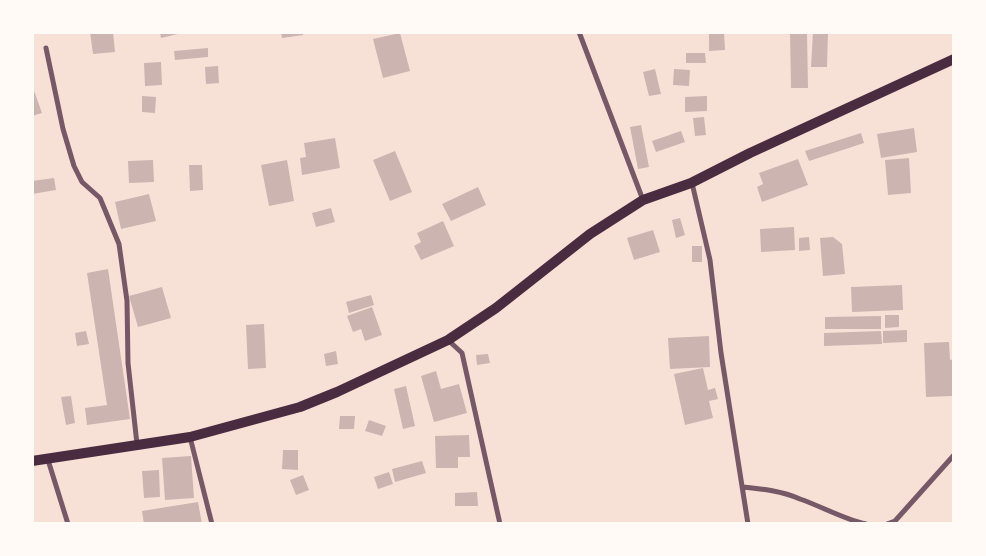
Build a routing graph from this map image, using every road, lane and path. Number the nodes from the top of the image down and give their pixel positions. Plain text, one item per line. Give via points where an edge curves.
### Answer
1 (578, 32) edge
2 (46, 48) dead end
3 (954, 59) edge
4 (692, 182) junction
5 (643, 200) junction
6 (448, 340) junction
7 (190, 437) junction
8 (137, 444) junction
9 (954, 455) edge
10 (48, 460) junction
11 (32, 461) edge
12 (743, 487) junction
13 (896, 522) edge
14 (68, 524) edge
15 (212, 524) edge
16 (500, 524) edge
17 (748, 524) edge
18 (866, 524) edge
19 (887, 524) edge

1 - 5 street
2 - 8 street via 74,166 82,182 100,198 118,244 127,301 128,363
3 - 4 main road
4 - 5 main road
4 - 12 street via 710,260
5 - 6 main road via 590,234 496,308
6 - 7 main road via 300,407
6 - 16 street via 462,353
7 - 8 main road
7 - 15 street
8 - 10 main road
9 - 13 street
10 - 11 main road
10 - 14 street
12 - 17 street
12 - 18 street via 799,498
13 - 19 street

